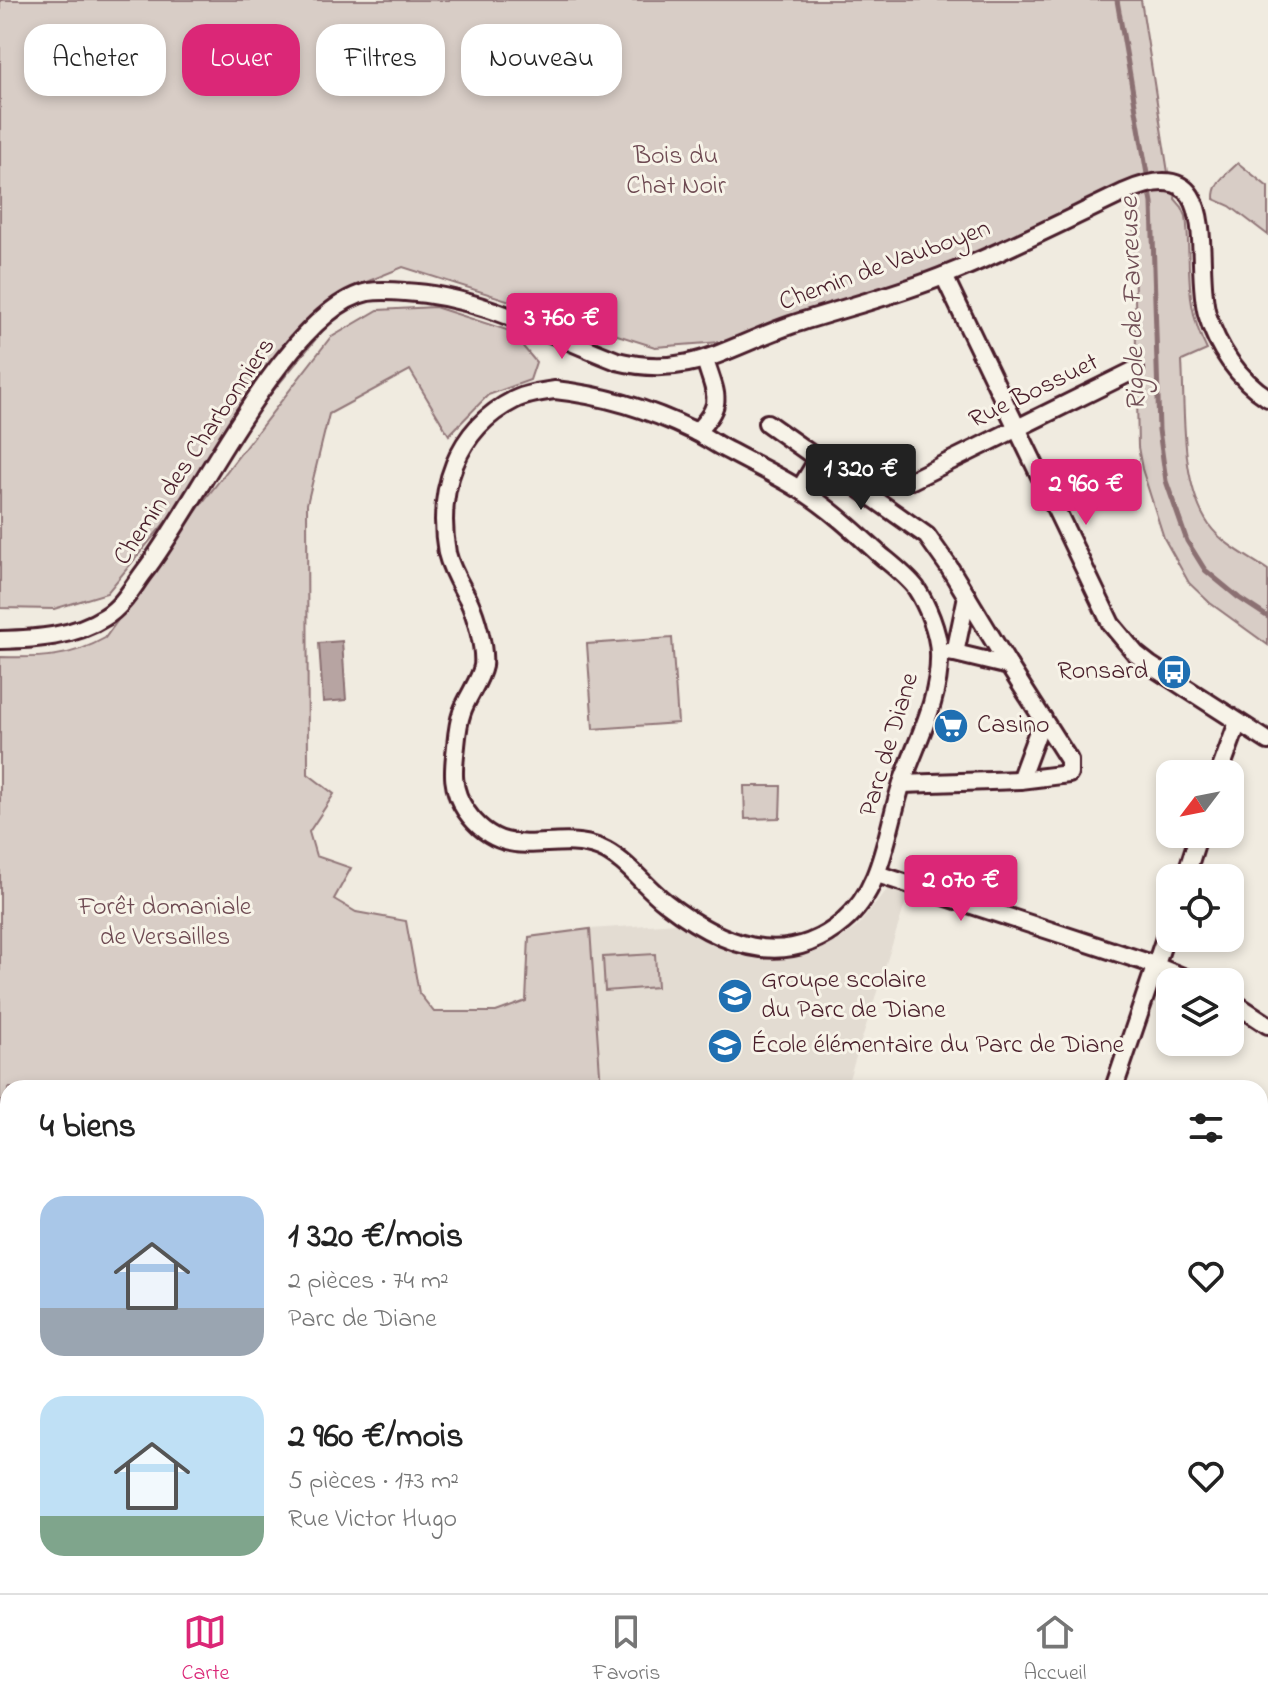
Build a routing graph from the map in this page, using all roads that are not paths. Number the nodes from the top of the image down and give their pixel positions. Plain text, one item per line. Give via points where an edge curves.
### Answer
1 (944, 276) junction
2 (747, 340) joint
3 (705, 360) junction
4 (1135, 370) dead end
5 (1268, 398) edge
6 (767, 423) dead end
7 (1015, 427) junction
8 (696, 432) junction
9 (817, 461) junction
10 (912, 480) dead end
11 (800, 489) junction
12 (967, 596) junction
13 (0, 640) edge
14 (947, 652) junction
15 (1009, 666) junction
16 (1043, 718) junction
17 (1238, 722) junction
18 (1268, 741) edge
19 (1224, 760) edge
20 (1020, 780) junction
21 (902, 784) junction
22 (877, 874) junction
23 (1161, 952) edge
24 (1156, 966) junction
25 (1161, 968) edge
26 (1244, 1006) edge
27 (1265, 1016) edge
28 (1117, 1080) edge

1 - 2 street, Chemin de Vauboyen
1 - 5 street, Chemin de Vauboyen via 1156,183 1185,189 1199,212 1202,284 1216,338 1228,359
1 - 7 street
2 - 3 street, Chemin des Charbonniers
3 - 8 street via 717,400
3 - 13 street, Chemin des Charbonniers via 640,367 479,304 436,293 367,292 318,321 298,343 254,400 159,555 121,605 79,631
4 - 7 street, Rue Bossuet
6 - 9 street
7 - 10 street, Rue Bossuet
7 - 17 street via 1122,639 1150,665
8 - 11 street, Parc de Diane
8 - 22 street, Parc de Diane via 588,393 555,390 514,400 464,441 444,505 447,553 470,603 483,667 460,717 452,773 459,798 469,815 505,841 584,843 602,849 665,902 720,937 768,949 794,949 833,930 851,915
9 - 11 street
9 - 12 street via 927,536
11 - 14 street, Parc de Diane via 913,584
12 - 14 street
12 - 15 street
14 - 15 street
14 - 21 street, Parc de Diane
15 - 16 street
16 - 20 street
16 - 20 street via 1069,760 1069,774
17 - 18 street
17 - 19 street
20 - 21 street
21 - 22 street, Parc de Diane
22 - 24 street
23 - 24 street
24 - 25 street
24 - 28 street
26 - 27 street

